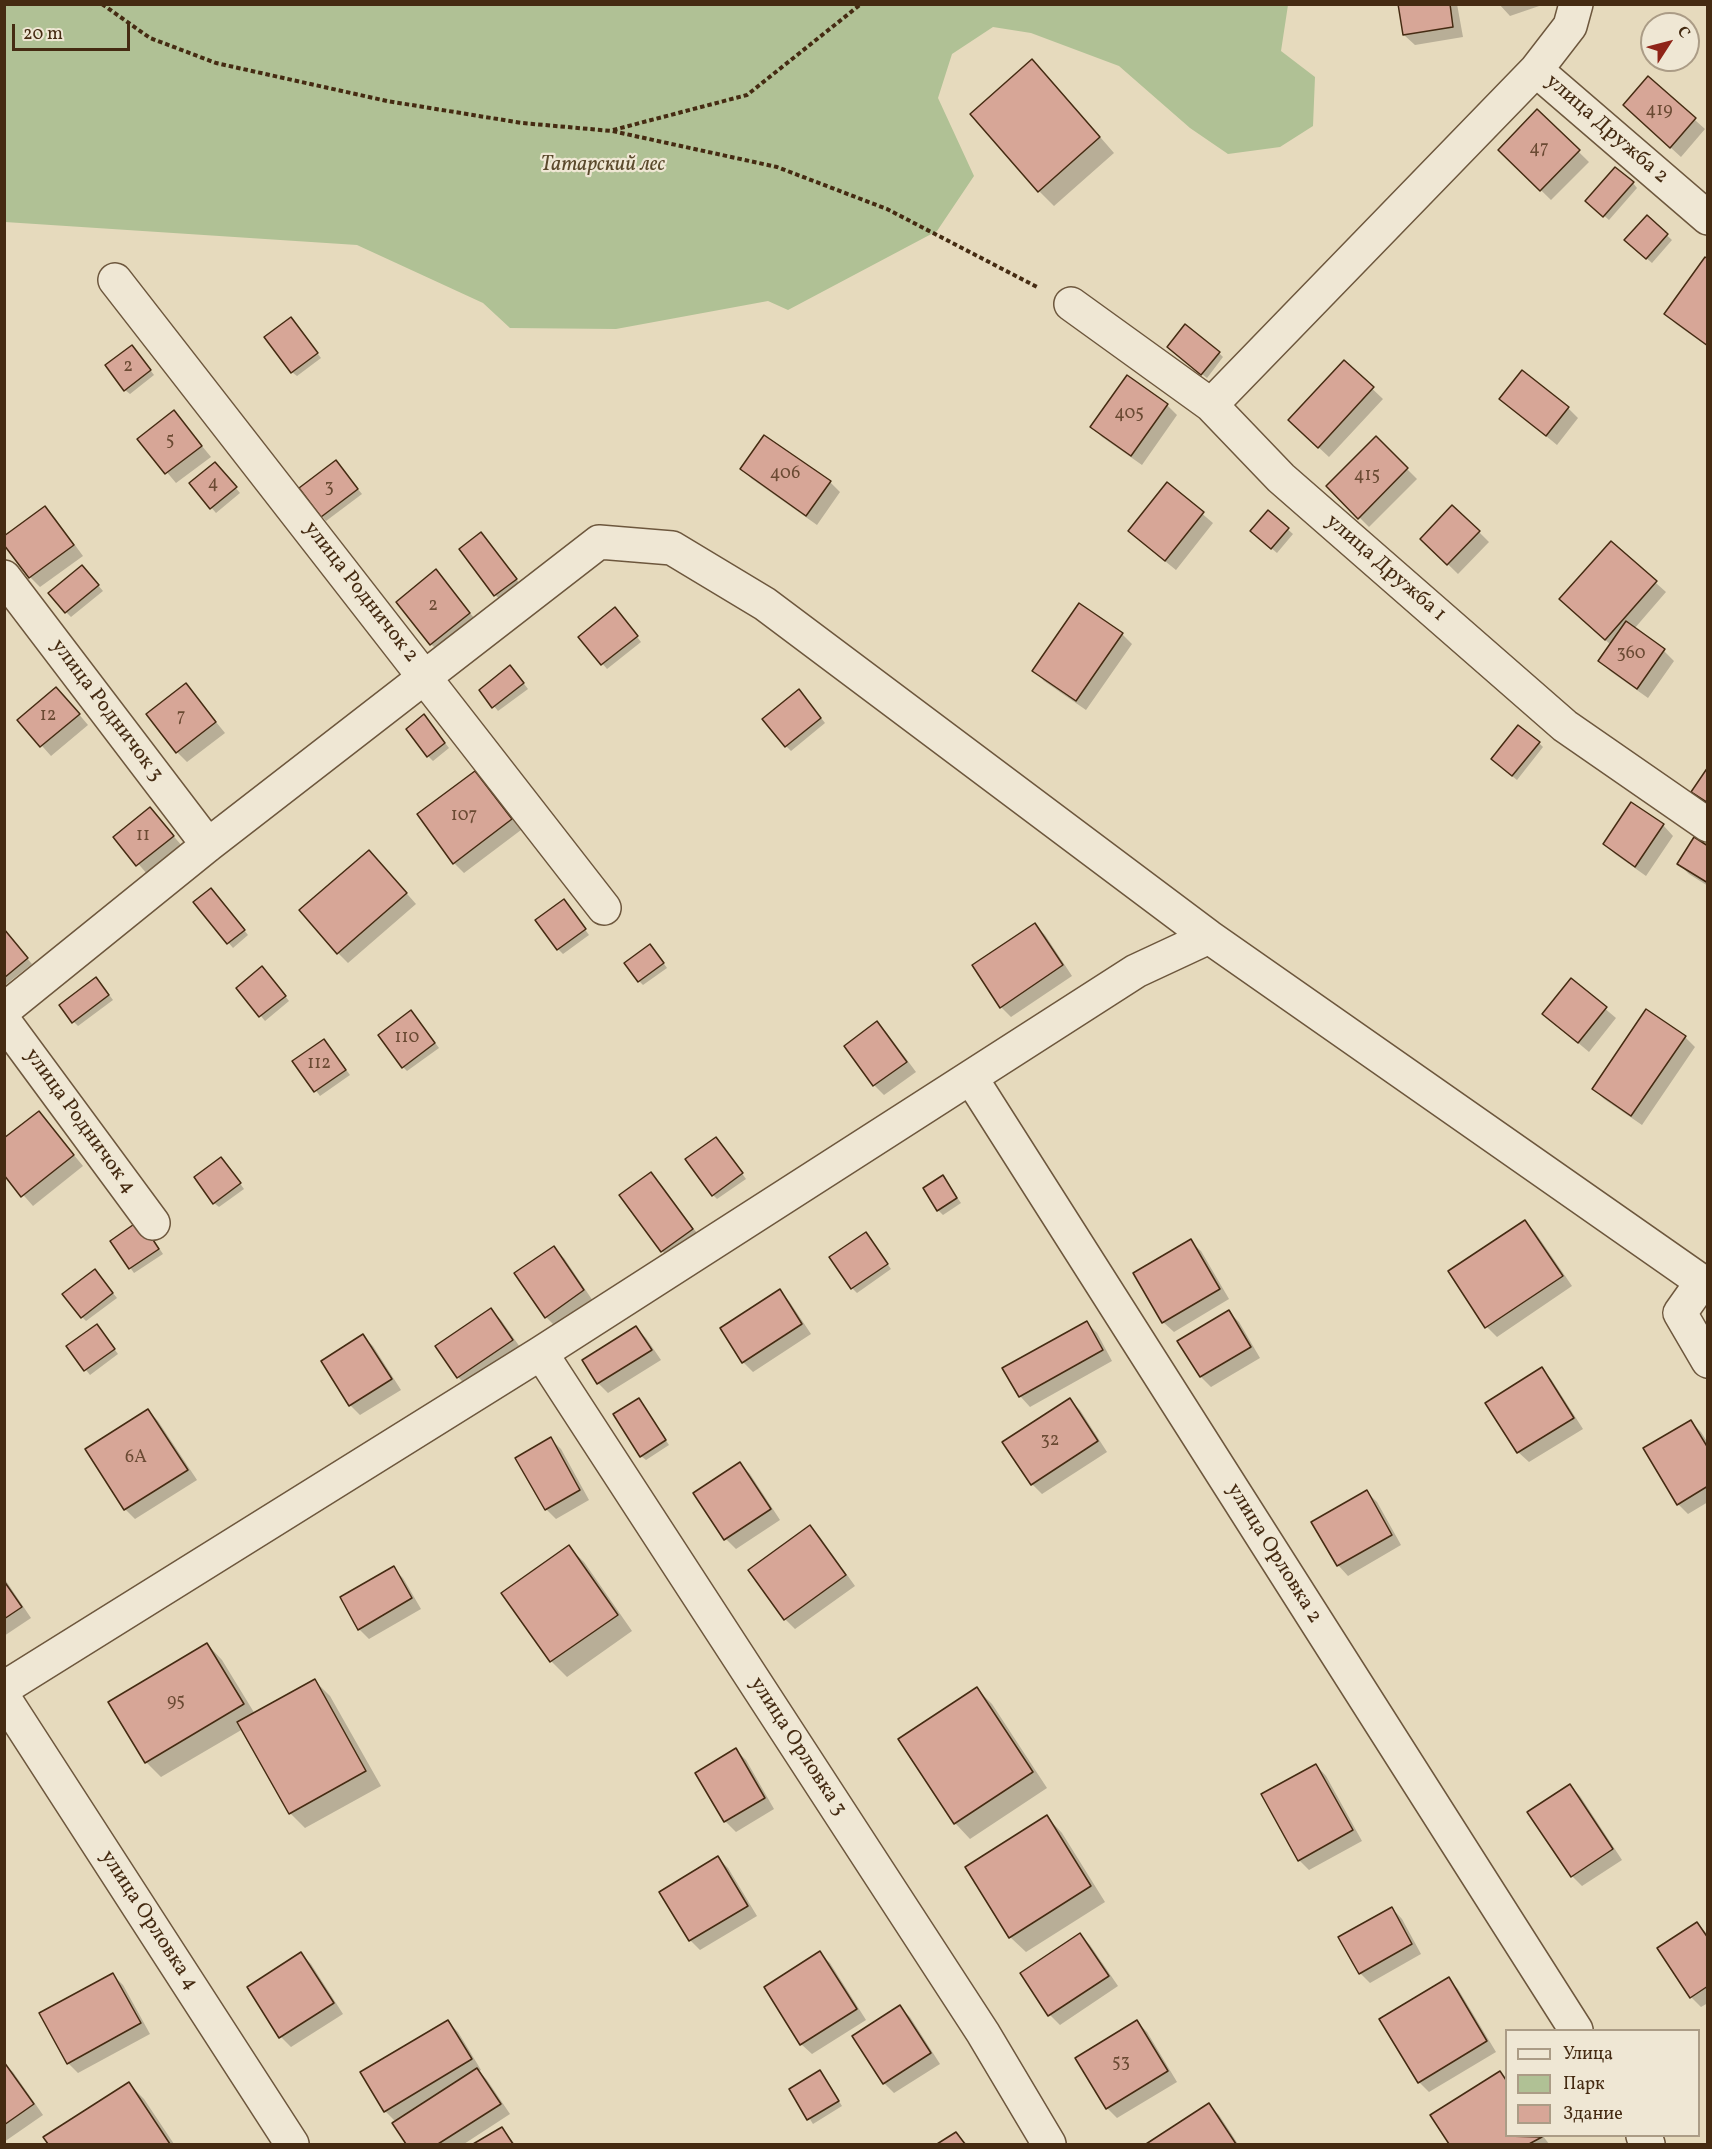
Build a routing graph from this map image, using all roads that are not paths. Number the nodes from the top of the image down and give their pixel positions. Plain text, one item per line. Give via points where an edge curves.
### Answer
1 (1576, 4) edge
2 (1536, 70) junction
3 (1707, 218) edge
4 (115, 280) dead end
5 (1071, 304) road end
6 (1211, 405) junction
7 (4, 577) edge
8 (426, 678) junction
9 (1707, 825) edge
10 (208, 845) junction
11 (604, 908) dead end
12 (1209, 937) junction
13 (4, 1010) edge
14 (4, 1021) edge
15 (971, 1078) junction
16 (153, 1223) dead end
17 (1704, 1284) edge
18 (541, 1353) junction
19 (1707, 1361) edge
20 (4, 1688) edge
21 (4, 1698) edge
22 (1575, 2029) edge
23 (292, 2145) edge
24 (1048, 2145) edge

1 - 2 street, улица Дружба 2 via 1570,26
2 - 3 street, улица Дружба 2
2 - 6 street
4 - 8 street, улица Родничок 2
5 - 6 street, улица Дружба 1
6 - 9 street, улица Дружба 1 via 1281,478 1565,726
7 - 10 street, улица Родничок 3
8 - 10 street
8 - 11 street, улица Родничок 2
8 - 12 street via 599,542 672,548 765,604
10 - 13 street
12 - 15 street via 1136,970
12 - 17 street
14 - 16 street, улица Родничок 4
15 - 18 street
15 - 22 street, улица Орловка 2
17 - 19 street via 1680,1313
18 - 20 street
18 - 24 street, улица Орловка 3 via 983,2033
21 - 23 street, улица Орловка 4

